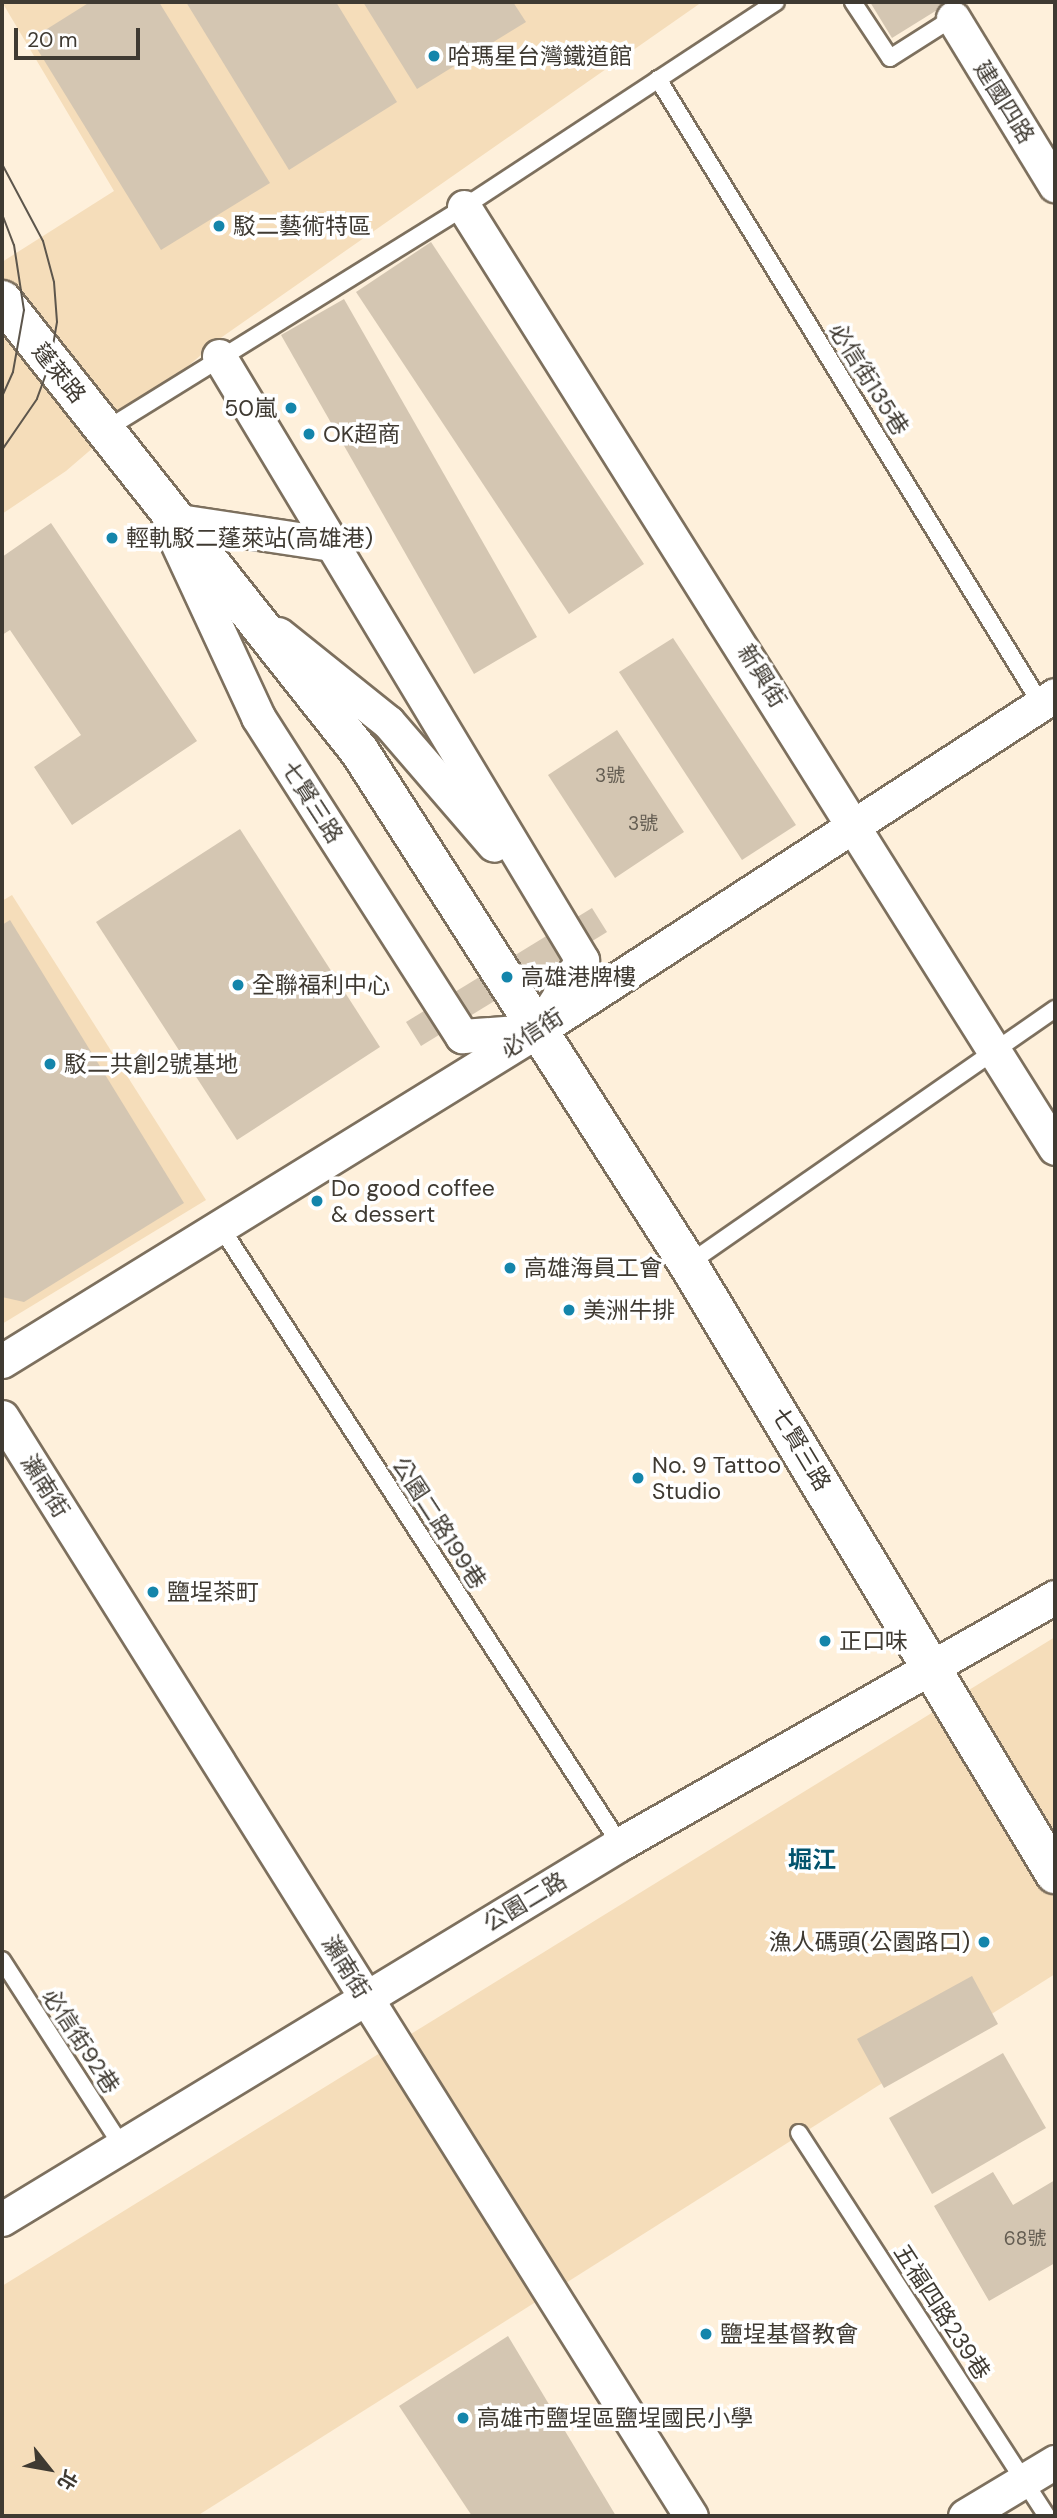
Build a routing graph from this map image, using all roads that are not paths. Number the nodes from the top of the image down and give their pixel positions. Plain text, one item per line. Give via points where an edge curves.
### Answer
1 (776, 2) edge
2 (853, 2) edge
3 (953, 18) joint
4 (657, 79) junction
5 (1055, 185) edge
6 (464, 206) junction
7 (5, 312) edge
8 (219, 356) junction
9 (111, 438) junction
10 (152, 488) junction
11 (179, 522) junction
12 (331, 544) junction
13 (256, 616) junction
14 (1048, 699) edge
15 (855, 823) junction
16 (555, 916) junction
17 (1055, 1009) edge
18 (537, 1031) junction
19 (994, 1053) junction
20 (1055, 1148) edge
21 (220, 1226) junction
22 (688, 1264) junction
23 (2, 1362) edge
24 (2, 1417) edge
25 (1055, 1597) edge
26 (935, 1669) junction
27 (620, 1844) junction
28 (1055, 1874) edge
29 (2, 1960) edge
30 (365, 1998) junction
31 (799, 2133) dead end
32 (122, 2146) junction
33 (2, 2219) edge
34 (1055, 2462) edge
35 (1024, 2481) junction
36 (691, 2516) edge
37 (965, 2516) edge
38 (1046, 2516) edge

1 - 4 lane
2 - 3 lane via 890,58
3 - 5 street, 建國四路
4 - 6 lane
4 - 14 lane, 必信街135巷
6 - 8 lane
6 - 15 street, 新興街
7 - 9 street, 蓬萊路
8 - 9 lane
8 - 12 street, 七賢三路
9 - 10 street, 七賢三路
10 - 11 street, 七賢三路
10 - 18 street, 七賢三路 via 258,717 462,1037
11 - 12 street
11 - 13 street, 七賢三路
12 - 16 street, 七賢三路
13 - 16 street, 七賢三路 via 388,722
13 - 18 street, 七賢三路 via 360,752
14 - 15 street, 必信街
15 - 18 street, 必信街
15 - 19 street, 新興街
16 - 18 street, 七賢三路 via 582,961
17 - 19 lane
18 - 21 street, 必信街
18 - 22 street, 七賢三路
19 - 20 street, 新興街
19 - 22 lane
21 - 23 street, 必信街
21 - 27 lane, 公園二路199巷
22 - 26 street, 七賢三路
24 - 30 street, 瀨南街
25 - 26 street, 公園二路
26 - 27 street, 公園二路
26 - 28 street, 七賢三路
27 - 30 street, 公園二路
29 - 32 lane, 必信街92巷
30 - 32 street, 公園二路
30 - 36 street, 瀨南街
31 - 35 lane, 五福四路239巷
32 - 33 street, 公園二路
34 - 35 street
35 - 37 street
35 - 38 lane, 五福四路239巷

